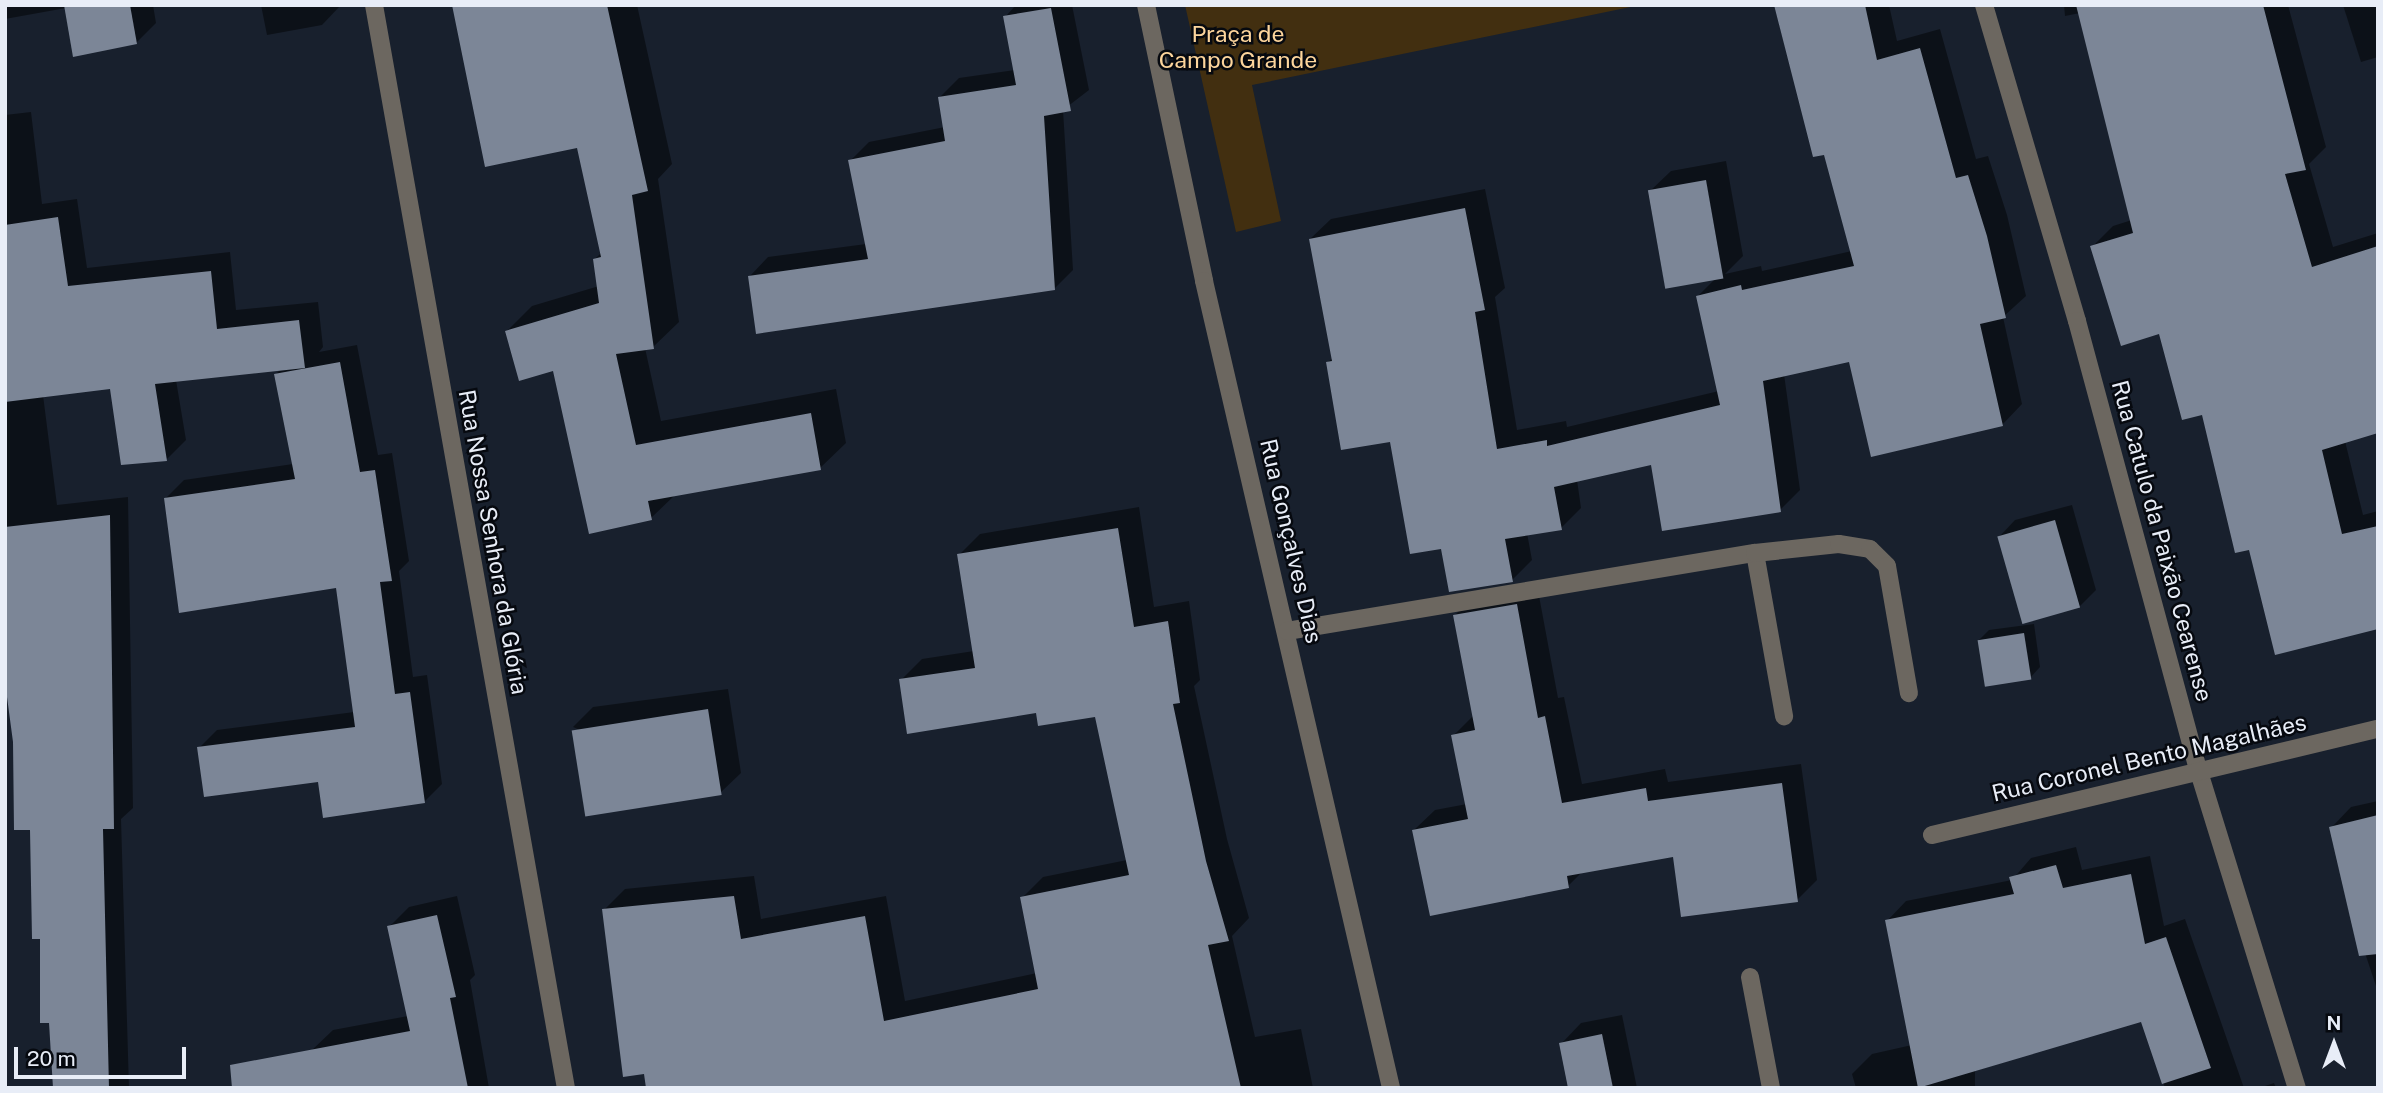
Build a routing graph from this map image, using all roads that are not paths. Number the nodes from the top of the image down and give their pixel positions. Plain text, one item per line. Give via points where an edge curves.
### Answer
1 (374, 5) edge
2 (1146, 5) edge
3 (1984, 5) edge
4 (1755, 553) junction
5 (1287, 631) junction
6 (1909, 693) dead end
7 (1784, 716) dead end
8 (2378, 729) edge
9 (2199, 772) junction
10 (1932, 835) dead end
11 (1751, 977) dead end
12 (566, 1088) edge
13 (1391, 1088) edge
14 (1770, 1088) edge
15 (2297, 1088) edge

1 - 12 street, Rua Nossa Senhora da Glória
2 - 5 street, Rua Gonçalves Dias via 1204,281
3 - 9 street, Rua Catulo da Paixão Cearense via 2077,321
4 - 5 street
4 - 6 street via 1839,544 1870,549 1887,566
4 - 7 street
5 - 13 street, Rua Gonçalves Dias
8 - 9 street, Rua Coronel Bento Magalhães
9 - 10 street, Rua Coronel Bento Magalhães
9 - 15 street, Rua Catulo da Paixão Cearense
11 - 14 street

